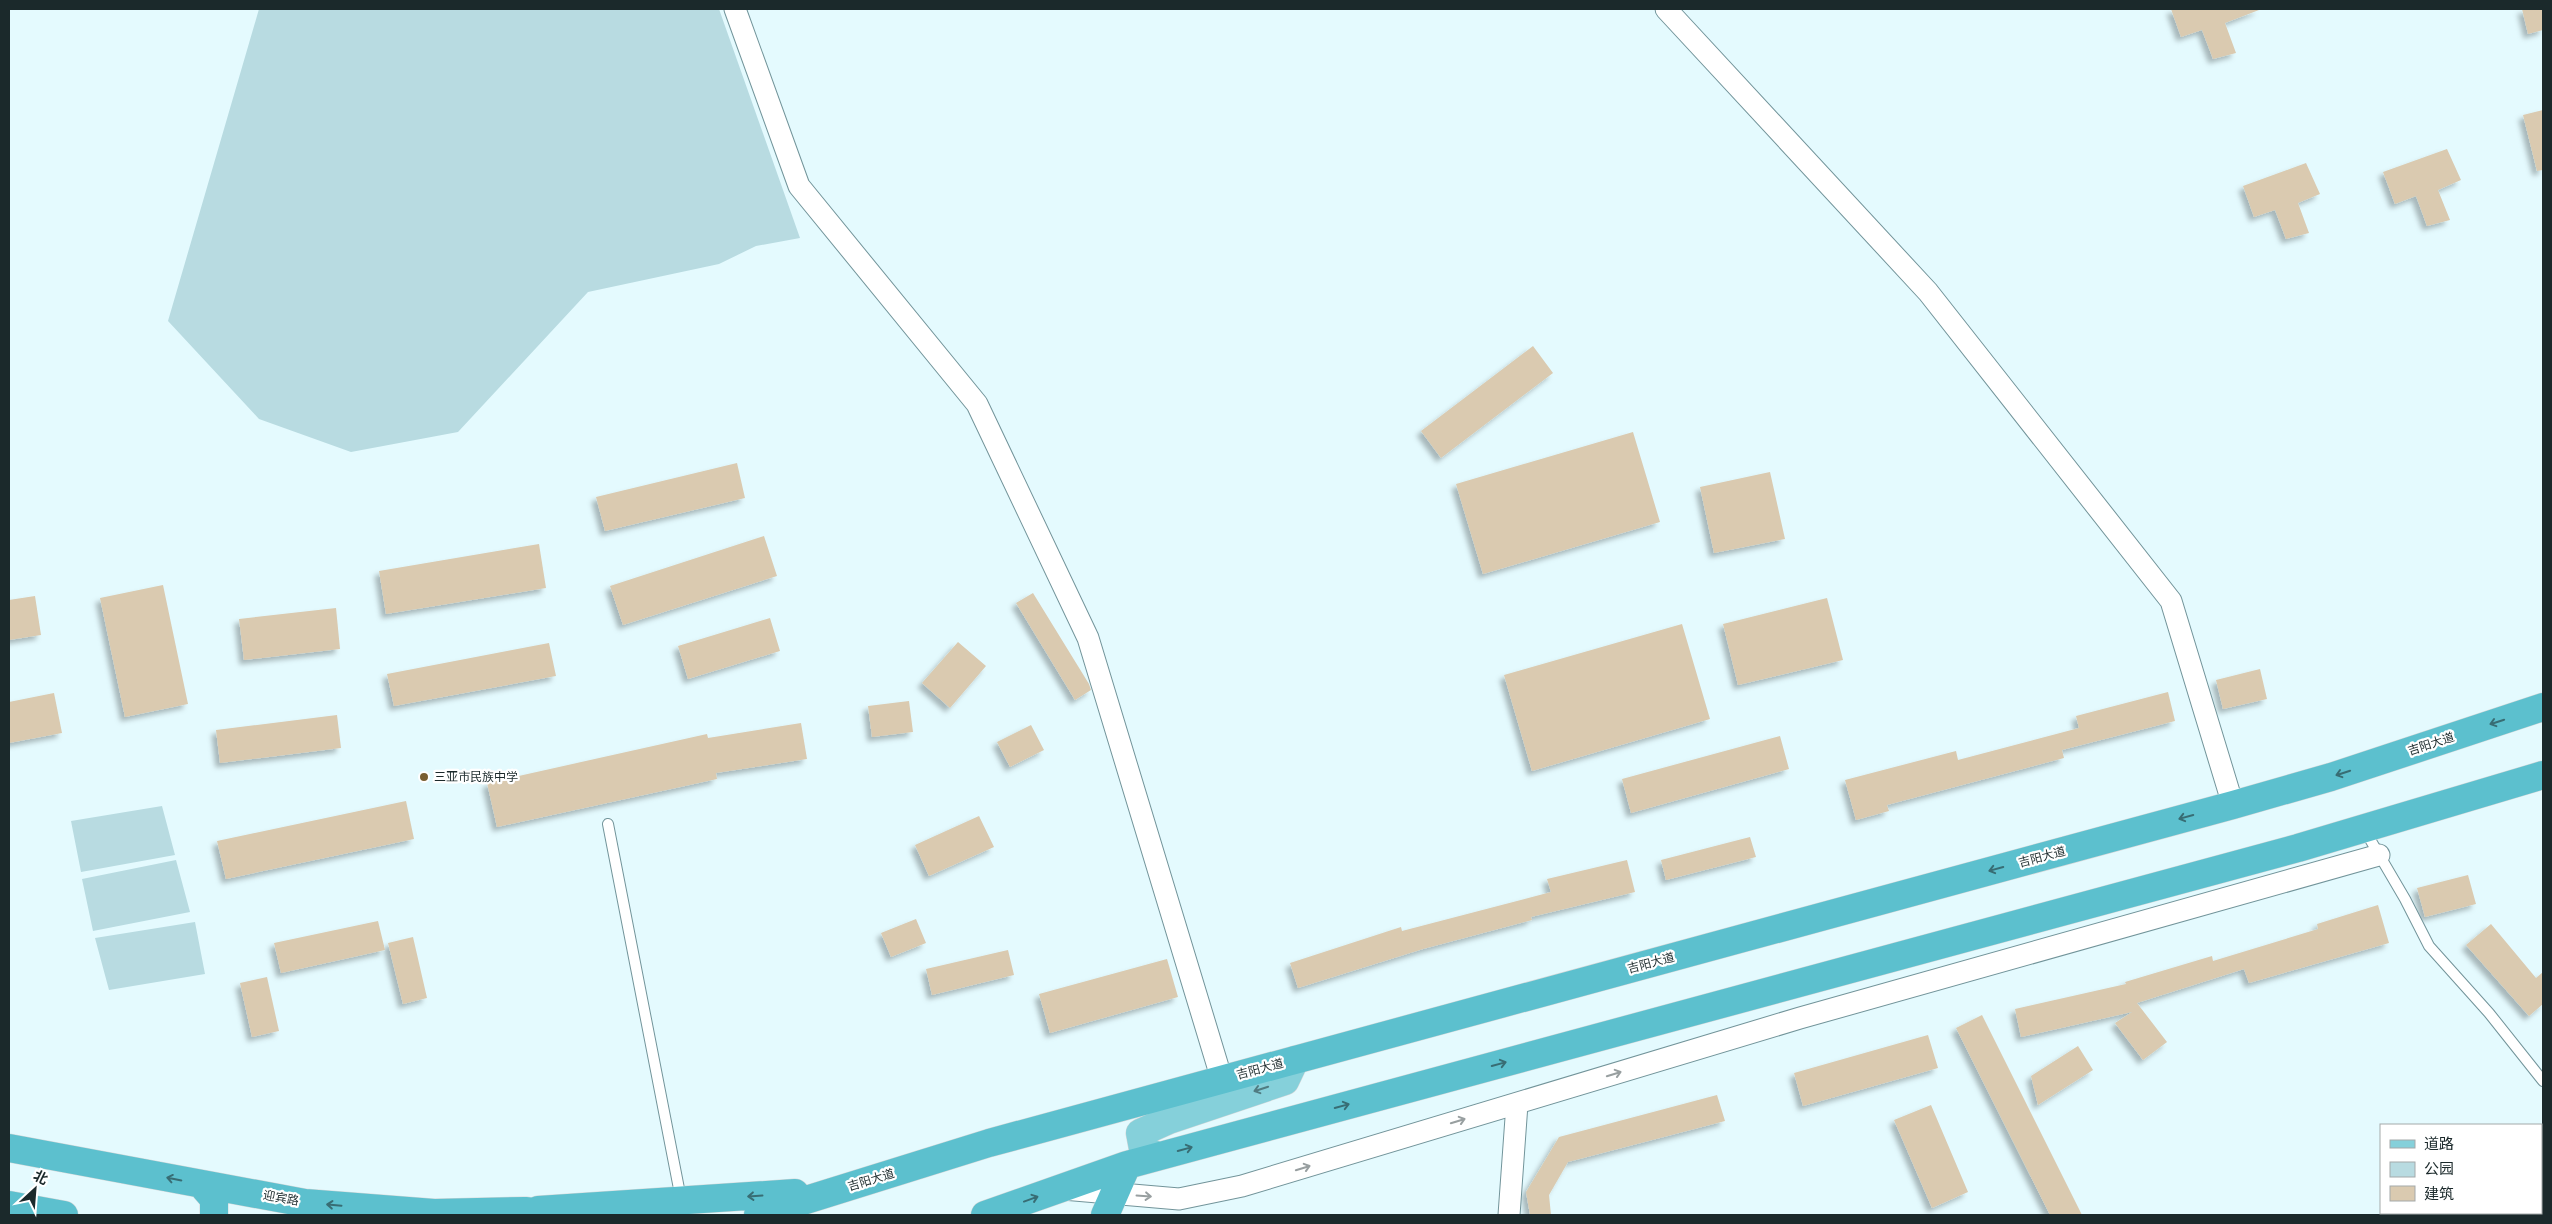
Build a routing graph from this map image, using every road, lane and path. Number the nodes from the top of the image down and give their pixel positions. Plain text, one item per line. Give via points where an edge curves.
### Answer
1 (735, 9) edge
2 (1666, 9) edge
3 (2543, 707) edge
4 (2543, 775) edge
5 (2232, 805) junction
6 (608, 824) dead end
7 (2363, 828) junction
8 (2380, 855) junction
9 (1295, 1060) junction
10 (1222, 1080) junction
11 (2543, 1081) edge
12 (1516, 1104) junction
13 (9, 1148) edge
14 (1157, 1156) junction
15 (1127, 1165) junction
16 (201, 1184) junction
17 (1061, 1188) junction
18 (839, 1190) junction
19 (681, 1200) junction
20 (9, 1205) edge
21 (1110, 1205) edge
22 (525, 1211) junction
23 (64, 1215) edge
24 (214, 1215) edge
25 (557, 1215) edge
26 (758, 1215) edge
27 (985, 1215) edge
28 (1509, 1215) edge

1 - 10 street via 799,186 977,404 1088,638
2 - 5 street via 1928,292 2171,601
3 -> 5 highway, 吉阳大道 via 2331,777
4 - 7 highway
5 -> 9 highway, 吉阳大道
6 - 19 lane
7 - 8 lane
14 -> 7 highway
8 - 11 lane via 2429,946 2490,1013
12 -> 8 street via 1800,1018
9 - 10 highway, 吉阳大道
9 -> 14 main road via 1285,1081 1140,1133 1143,1150
10 - 18 highway, 吉阳大道 via 989,1143
21 -> 12 street via 1178,1199 1242,1186
12 - 28 street
16 -> 13 highway, 迎宾路
14 - 15 highway
15 - 17 highway
15 - 21 highway
22 -> 16 highway, 迎宾路 via 434,1213 315,1204
16 - 24 highway via 214,1198
17 - 21 street
27 -> 17 highway
18 -> 19 highway
18 - 26 highway, 吉阳大道
19 - 22 highway
20 - 23 highway
22 - 25 highway, 迎宾路

